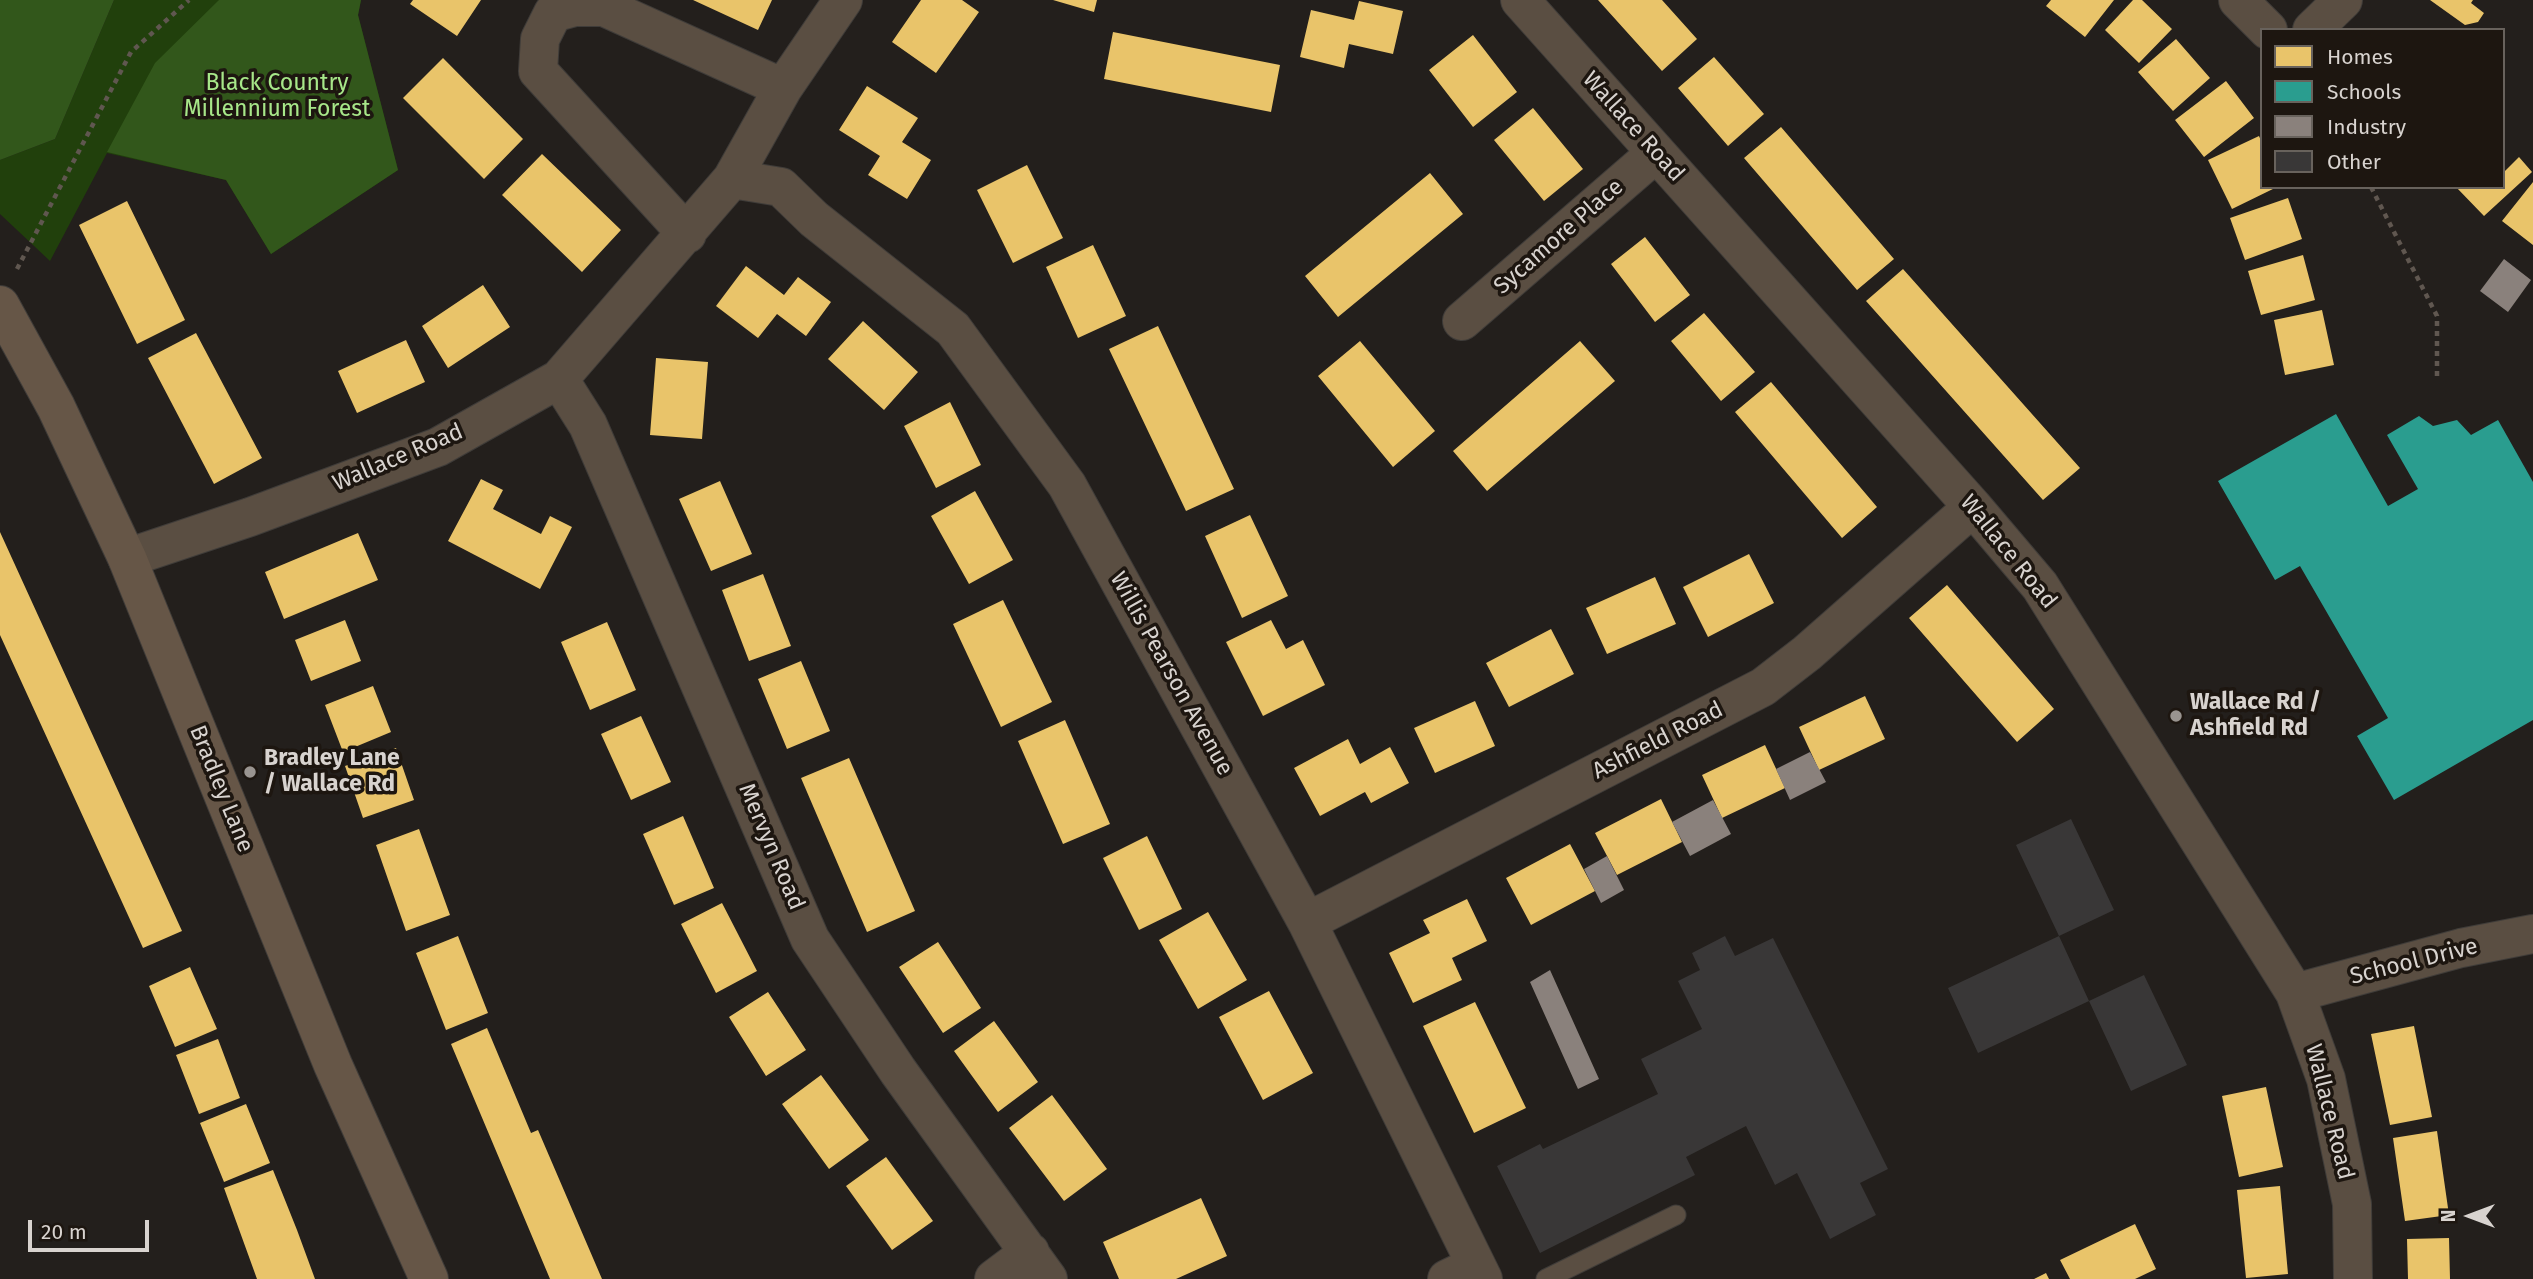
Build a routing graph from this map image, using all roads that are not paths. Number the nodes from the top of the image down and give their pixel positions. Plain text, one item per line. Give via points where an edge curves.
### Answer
1 (844, 0) edge
2 (1520, 0) edge
3 (2238, 0) edge
4 (2343, 0) edge
5 (2266, 28) edge
6 (2314, 28) edge
7 (783, 88) junction
8 (1656, 153) junction
9 (732, 178) junction
10 (687, 234) junction
11 (6, 291) edge
12 (1462, 321) dead end
13 (559, 379) junction
14 (1973, 507) junction
15 (127, 558) junction
16 (1307, 922) junction
17 (2533, 934) edge
18 (2295, 993) junction
19 (1676, 1215) dead end
20 (1039, 1265) edge
21 (1469, 1274) edge
22 (429, 1279) edge
23 (993, 1279) edge
24 (1546, 1279) edge
25 (2353, 1279) edge

1 - 7 street, Wallace Road
2 - 8 street, Wallace Road
3 - 5 street
4 - 6 street
7 - 9 street, Wallace Road
7 - 10 street via 604,7 553,13 540,39 538,71
8 - 12 street, Sycamore Place
8 - 14 street, Wallace Road
9 - 10 street, Wallace Road
9 - 16 street, Willis Pearson Avenue via 780,187 953,329 1067,485
10 - 13 street, Wallace Road
11 - 15 street, Bradley Lane
13 - 15 street, Wallace Road via 438,447
13 - 20 street, Mervyn Road via 588,425 810,939 898,1071
14 - 16 street, Ashfield Road via 1763,687
14 - 18 street, Wallace Road via 2040,586
15 - 22 street, Bradley Lane via 333,1065
16 - 21 street, Willis Pearson Avenue
17 - 18 street, School Drive via 2461,948
18 - 25 street, Wallace Road via 2326,1079 2352,1204
19 - 24 lane
20 - 23 street

